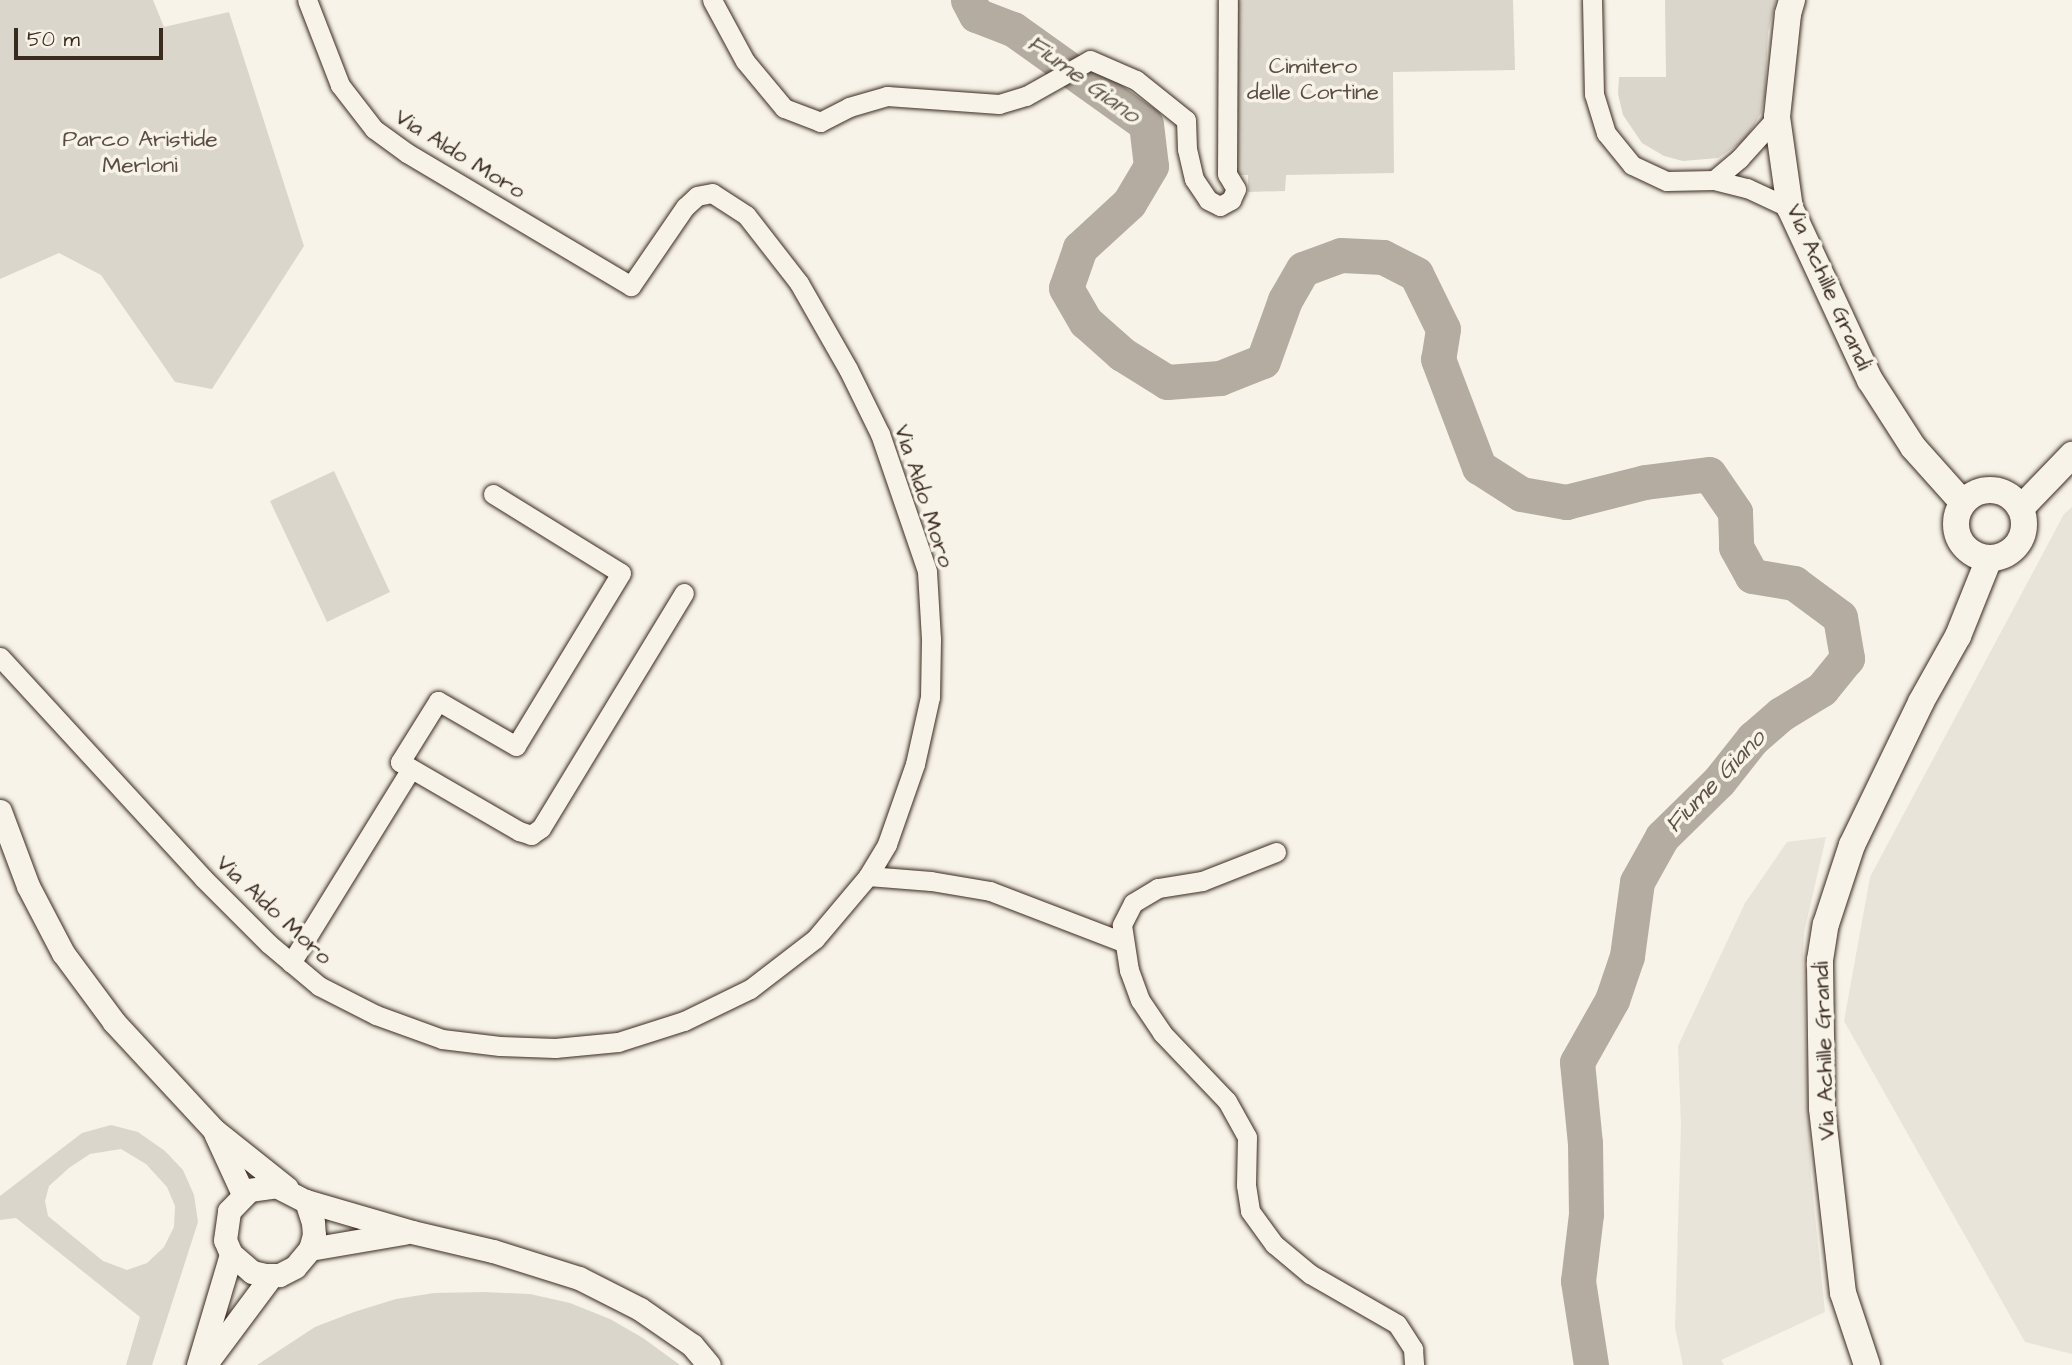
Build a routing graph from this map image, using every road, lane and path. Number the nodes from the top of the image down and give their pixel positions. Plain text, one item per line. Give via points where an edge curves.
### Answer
1 (307, 0) edge
2 (712, 0) edge
3 (1228, 0) edge
4 (1592, 0) edge
5 (1792, 0) edge
6 (1777, 117) junction
7 (1714, 180) junction
8 (1790, 208) junction
9 (2072, 455) edge
10 (493, 494) dead end
11 (1963, 503) junction
12 (2021, 508) junction
13 (1989, 559) junction
14 (684, 593) dead end
15 (4, 663) edge
16 (411, 769) junction
17 (0, 811) edge
18 (1276, 852) dead end
19 (868, 876) junction
20 (1123, 942) junction
21 (291, 963) junction
22 (214, 1130) junction
23 (243, 1194) junction
24 (298, 1196) junction
25 (412, 1232) junction
26 (310, 1249) junction
27 (231, 1254) junction
28 (272, 1275) junction
29 (198, 1365) edge
30 (205, 1365) edge
31 (709, 1365) edge
32 (1414, 1365) edge
33 (1867, 1365) edge

1 - 19 street, Via Aldo Moro via 340,85 374,129 631,286 685,207 696,196 712,194 746,215 799,284 880,434 927,570 930,697 911,775 887,844
2 - 3 street via 745,61 784,108 820,122 887,96 999,104 1026,96 1090,60 1136,80 1186,120 1194,179 1208,200 1220,206 1231,200 1236,189 1227,174
4 - 7 street via 1594,94 1606,133 1632,165 1667,181
5 - 6 main road, Via Achille Grandi
6 - 7 street via 1740,159
6 - 8 main road, Via Achille Grandi
7 - 8 street via 1747,188
8 - 11 main road, Via Achille Grandi via 1870,380 1913,447
9 - 12 main road
10 - 16 street via 621,573 516,746 438,701 400,762
11 - 12 main road via 1982,490 1993,489 2005,492
11 - 13 main road via 1957,534 1969,551
12 - 13 main road via 2025,518 2022,538 2008,554
13 - 33 main road, Via Achille Grandi via 1958,636 1852,845 1826,924 1820,960 1822,1108 1842,1280
14 - 16 street via 541,828 531,835
15 - 21 street, Via Aldo Moro via 203,878
16 - 21 street
17 - 22 street via 28,886 63,953 114,1022
18 - 20 street via 1202,881 1158,888 1133,903 1122,925
19 - 20 street via 990,891
19 - 21 street, Via Aldo Moro via 815,939 750,989 684,1021 618,1042 555,1048 442,1039 319,986
20 - 32 street via 1140,1000 1162,1033 1227,1101 1247,1137 1250,1211 1274,1244 1310,1274 1397,1324 1413,1349
22 - 23 street
22 - 24 street
23 - 24 street via 262,1186
23 - 27 street via 225,1226
24 - 25 street
24 - 26 street via 313,1222
25 - 26 street
25 - 31 street via 493,1251 579,1279 640,1310 692,1346
26 - 28 street via 295,1267
27 - 28 street via 251,1272
27 - 29 street
28 - 30 street

